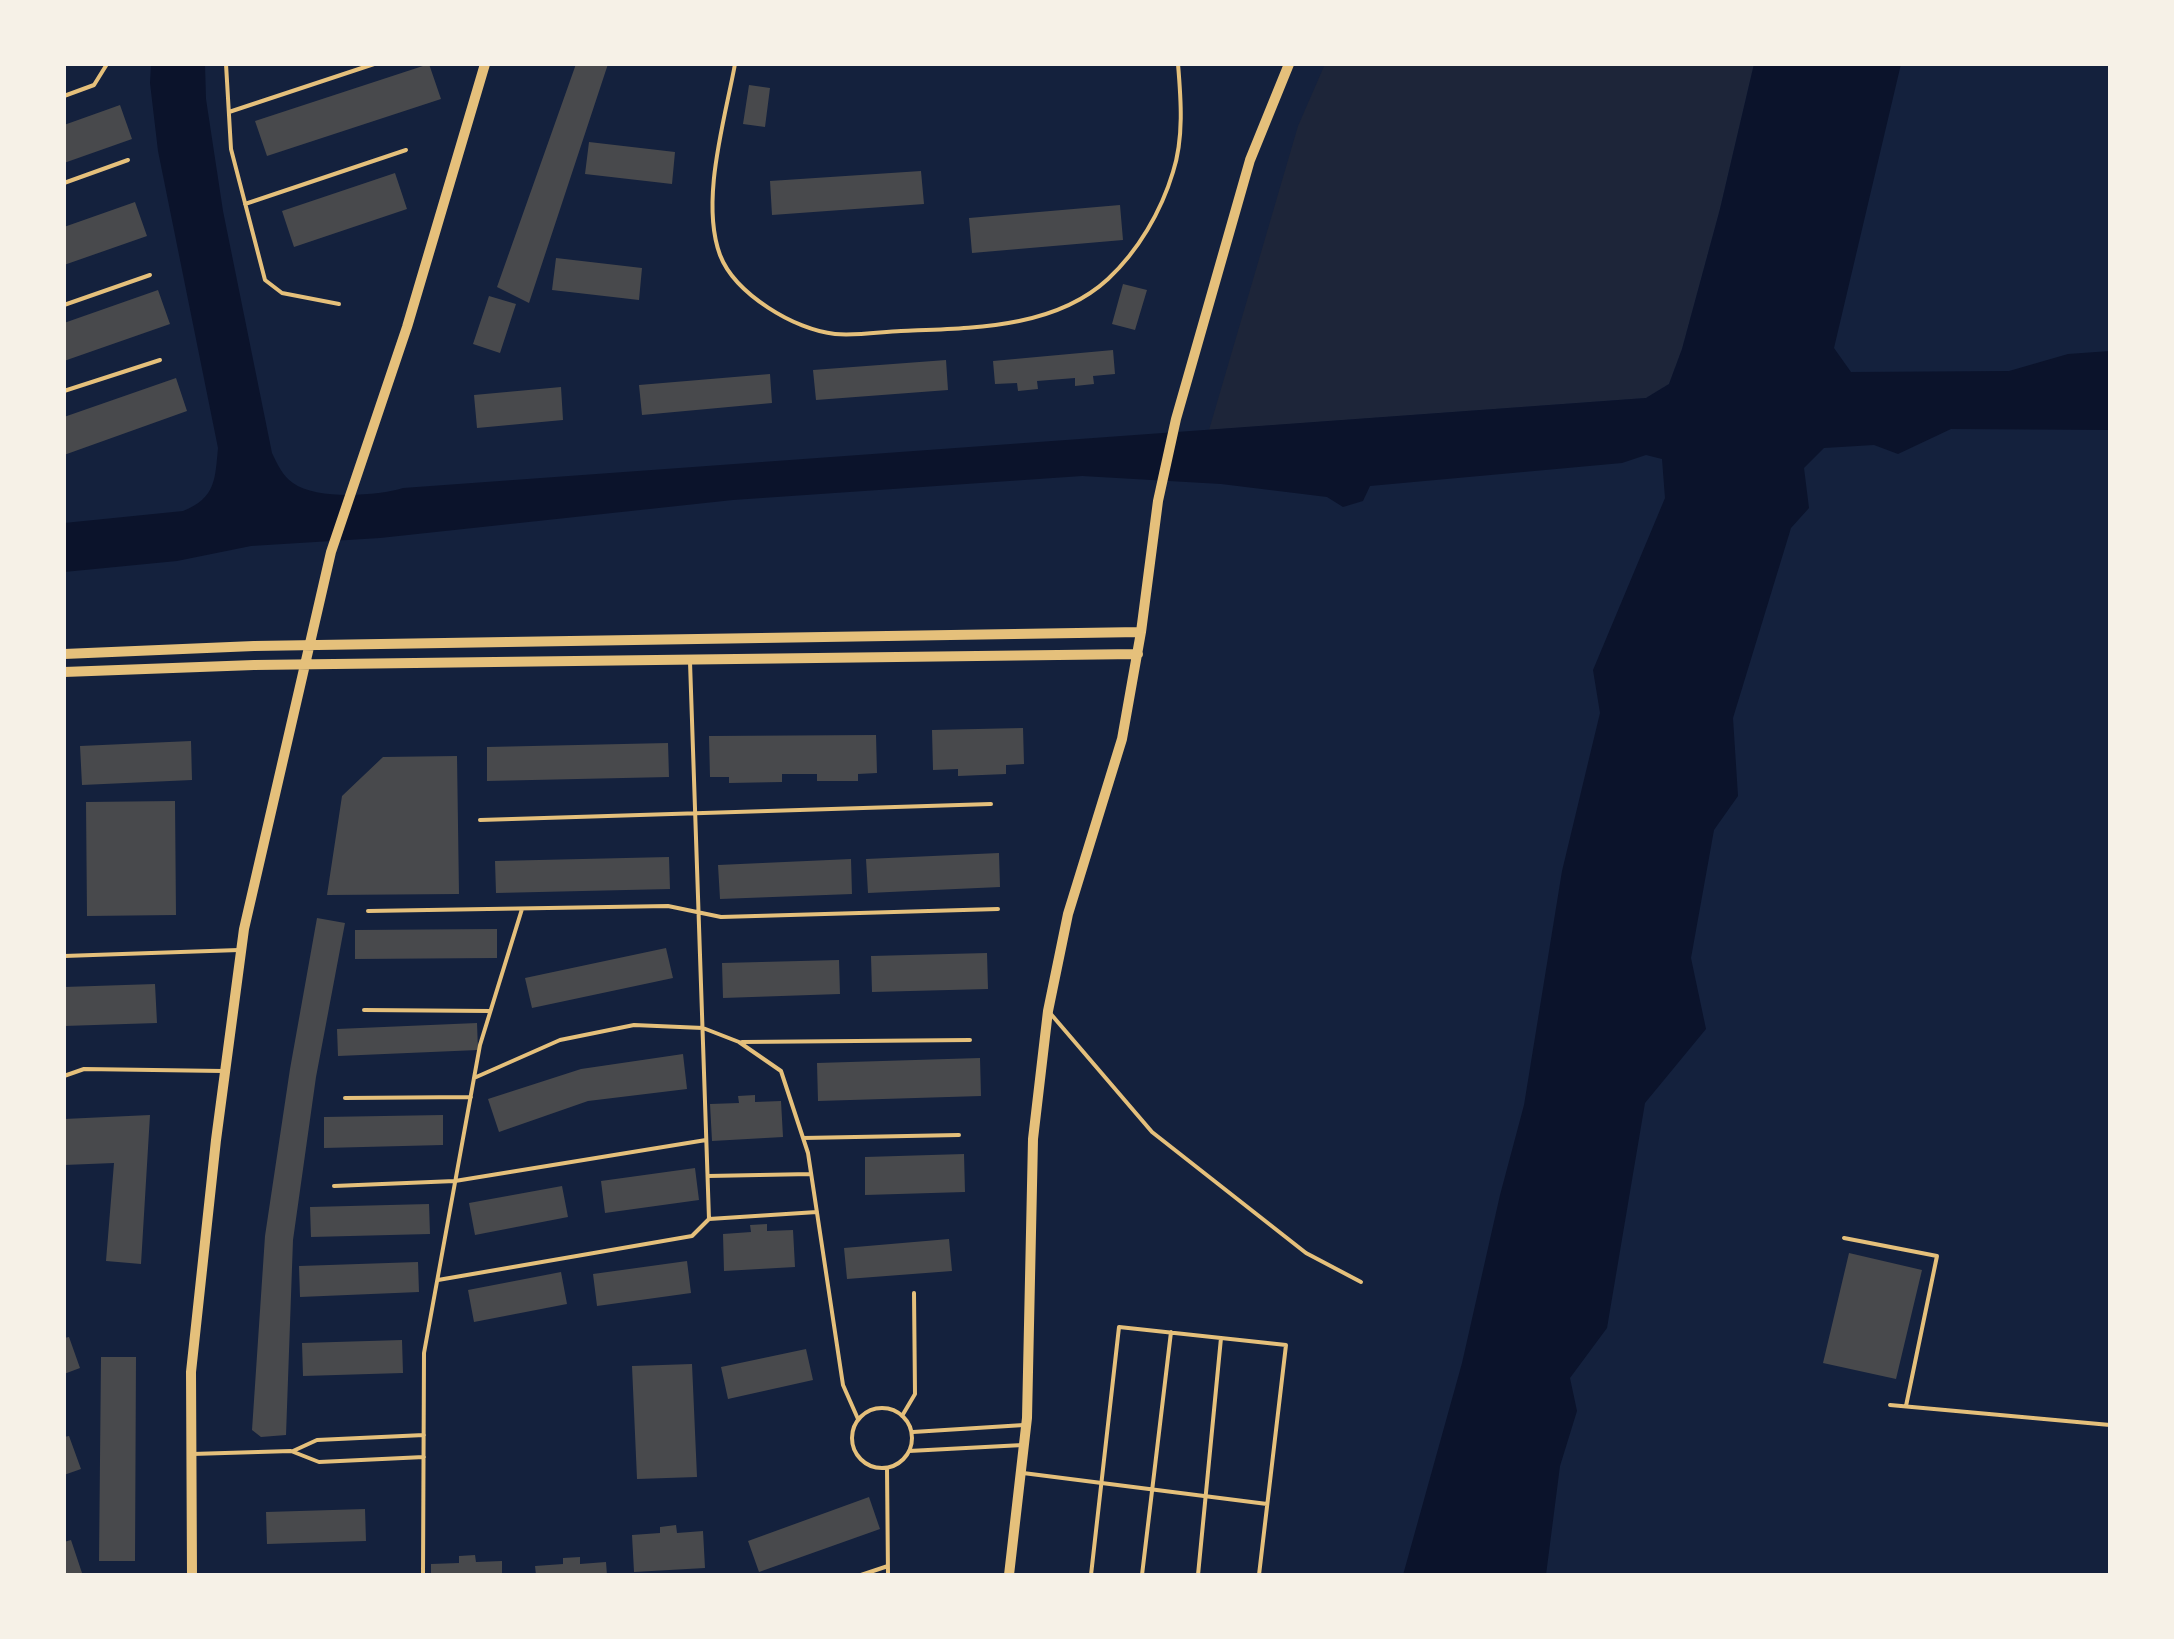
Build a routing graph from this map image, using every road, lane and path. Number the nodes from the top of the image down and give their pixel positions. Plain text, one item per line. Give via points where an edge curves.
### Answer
1 (107, 64) edge
2 (226, 64) edge
3 (374, 64) edge
4 (485, 64) edge
5 (735, 64) edge
6 (1178, 64) edge
7 (1289, 64) edge
8 (64, 96) edge
9 (229, 112) junction
10 (406, 150) dead end
11 (128, 160) dead end
12 (64, 183) edge
13 (245, 204) junction
14 (150, 275) dead end
15 (339, 304) dead end
16 (64, 305) edge
17 (160, 360) dead end
18 (64, 391) edge
19 (1141, 632) junction
20 (308, 645) junction
21 (64, 654) edge
22 (1138, 654) junction
23 (690, 660) junction
24 (303, 665) junction
25 (64, 672) edge
26 (991, 804) dead end
27 (695, 813) junction
28 (480, 820) dead end
29 (522, 909) junction
30 (998, 909) dead end
31 (368, 911) dead end
32 (699, 913) junction
33 (241, 950) junction
34 (64, 956) edge
35 (364, 1010) dead end
36 (490, 1011) junction
37 (1048, 1011) junction
38 (703, 1028) junction
39 (970, 1040) dead end
40 (739, 1042) junction
41 (225, 1071) junction
42 (64, 1076) edge
43 (474, 1078) junction
44 (471, 1097) junction
45 (345, 1098) dead end
46 (959, 1135) dead end
47 (803, 1138) junction
48 (706, 1140) junction
49 (811, 1174) junction
50 (708, 1176) junction
51 (455, 1181) junction
52 (334, 1186) dead end
53 (817, 1212) junction
54 (709, 1219) junction
55 (1844, 1238) dead end
56 (438, 1280) junction
57 (1361, 1282) dead end
58 (914, 1293) dead end
59 (1171, 1332) junction
60 (1221, 1338) junction
61 (1890, 1405) dead end
62 (1906, 1406) junction
63 (902, 1416) junction
64 (858, 1419) junction
65 (1026, 1425) junction
66 (2110, 1425) edge
67 (912, 1432) junction
68 (424, 1435) junction
69 (1024, 1445) junction
70 (291, 1451) junction
71 (909, 1451) junction
72 (192, 1454) junction
73 (424, 1457) junction
74 (887, 1468) junction
75 (1021, 1473) junction
76 (1101, 1483) junction
77 (1152, 1490) junction
78 (1206, 1497) junction
79 (1267, 1504) junction
80 (888, 1566) junction
81 (192, 1575) edge
82 (423, 1575) edge
83 (861, 1575) edge
84 (888, 1575) edge
85 (1009, 1575) edge
86 (1091, 1575) edge
87 (1142, 1575) edge
88 (1198, 1575) edge
89 (1259, 1575) edge

1 - 8 lane via 94,85
2 - 9 lane
3 - 9 lane
4 - 20 street via 407,327 331,552
5 - 6 lane via 714,179 714,228 721,256 737,282 764,305 799,324 834,334 973,328 1040,316 1076,302 1106,280 1137,248 1174,171 1181,108
7 - 19 street via 1250,160 1176,419 1158,501
9 - 13 lane via 231,149
10 - 13 lane
11 - 12 lane
13 - 15 lane via 265,280 282,293
14 - 16 lane
17 - 18 lane
19 - 20 street
19 - 22 street
20 - 21 street
20 - 24 street
22 - 23 street
22 - 37 street via 1122,739 1068,914
23 - 24 street
23 - 27 lane
24 - 25 street
24 - 33 street
26 - 27 lane
27 - 28 lane
27 - 32 lane
29 - 31 lane
29 - 32 lane via 668,906
29 - 36 lane
30 - 32 lane via 721,917
32 - 38 lane
33 - 34 lane
33 - 41 street
35 - 36 lane
36 - 43 lane
37 - 57 lane via 1152,1132 1306,1253
37 - 65 street via 1033,1139
38 - 40 lane
38 - 43 lane via 634,1025 560,1040
38 - 48 lane
39 - 40 lane
40 - 47 lane via 781,1071
41 - 42 lane via 84,1069
41 - 72 street via 191,1372
43 - 44 lane
44 - 45 lane
44 - 51 lane
46 - 47 lane
47 - 49 lane
48 - 50 lane
48 - 51 lane
49 - 50 lane
49 - 53 lane
50 - 54 lane
51 - 52 lane
51 - 56 lane
53 - 54 lane
53 - 64 lane via 843,1385
54 - 56 lane via 692,1236
55 - 62 lane via 1937,1256
56 - 68 lane via 424,1353
58 - 63 lane via 915,1394
59 - 60 lane
59 - 76 lane via 1119,1327
59 - 77 lane
60 - 78 lane
60 - 79 lane via 1286,1345
61 - 62 lane
62 - 66 lane
63 - 64 lane via 876,1408
63 - 67 lane
64 - 74 lane via 853,1449 866,1464
65 - 67 lane
65 - 69 street
67 - 71 lane
68 - 70 lane via 317,1440
68 - 73 lane
69 - 71 lane
69 - 75 street
70 - 72 lane
70 - 73 lane via 319,1462
71 - 74 lane
72 - 81 street
73 - 82 lane
74 - 80 lane
75 - 76 lane
75 - 85 street
76 - 77 lane
76 - 86 lane
77 - 78 lane
77 - 87 lane
78 - 79 lane
78 - 88 lane
79 - 89 lane
80 - 83 lane
80 - 84 lane

